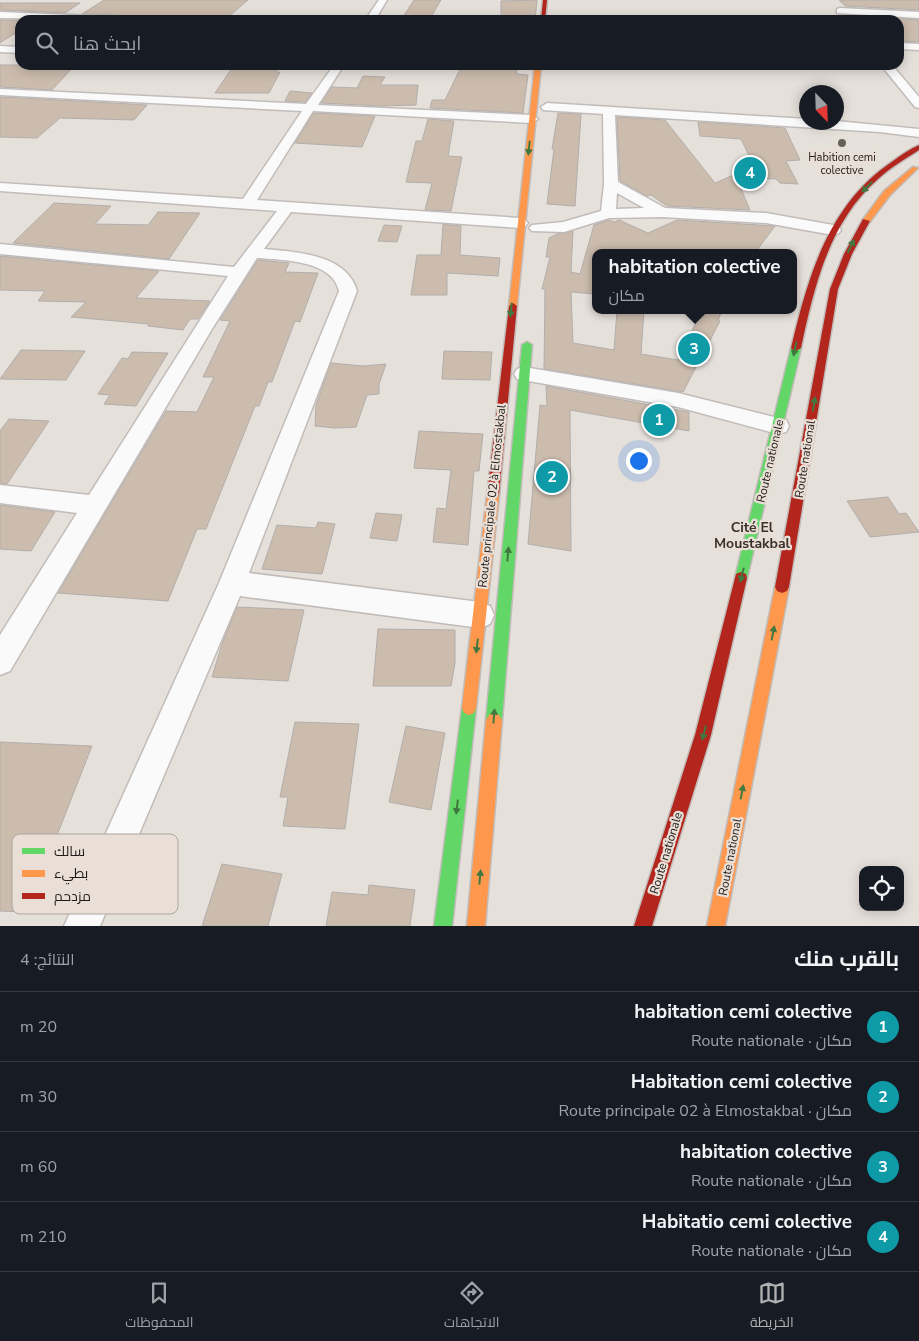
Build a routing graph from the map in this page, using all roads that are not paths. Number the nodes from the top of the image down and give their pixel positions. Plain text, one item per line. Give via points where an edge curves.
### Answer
1 (384, 0) edge
2 (545, 0) edge
3 (863, 3) edge
4 (25, 7) dead end
5 (917, 8) edge
6 (873, 13) junction
7 (5, 15) edge
8 (374, 15) edge
9 (544, 15) edge
10 (843, 15) edge
11 (0, 21) edge
12 (904, 46) edge
13 (904, 47) edge
14 (919, 47) edge
15 (0, 49) edge
16 (15, 50) edge
17 (919, 57) edge
18 (336, 70) edge
19 (537, 70) edge
20 (890, 70) edge
21 (0, 92) edge
22 (919, 104) edge
23 (547, 107) dead end
24 (309, 109) junction
25 (609, 111) junction
26 (532, 119) junction
27 (919, 133) edge
28 (919, 147) edge
29 (919, 166) edge
30 (611, 184) junction
31 (0, 187) edge
32 (247, 204) junction
33 (287, 207) junction
34 (663, 212) junction
35 (608, 214) junction
36 (520, 223) junction
37 (537, 228) dead end
38 (833, 230) junction
39 (0, 249) edge
40 (246, 262) junction
41 (528, 335) dead end
42 (524, 374) junction
43 (778, 426) junction
44 (0, 494) edge
45 (96, 506) junction
46 (232, 583) junction
47 (480, 615) junction
48 (0, 661) edge
49 (122, 834) edge
50 (87, 914) edge
51 (82, 926) edge
52 (443, 926) edge
53 (476, 926) edge
54 (643, 926) edge
55 (716, 926) edge

1 - 8 street
2 - 9 main road
3 - 5 street
3 - 6 street
4 - 7 street
5 - 6 street
6 - 10 street via 838,9
7 - 11 street
12 - 14 street
13 - 17 street
15 - 16 street
18 - 24 street
19 - 26 main road, Route principale 02 à Elmostakbal
20 - 22 street
21 - 24 street
23 - 25 street
24 - 26 street
24 - 32 street
25 - 27 street
25 - 30 street
26 -> 36 main road, Route principale 02 à Elmostakbal
28 -> 38 main road, Route nationale via 870,182
55 -> 29 main road, Route national via 798,502 834,289 857,233 872,210
30 - 34 street
30 - 35 street
31 - 32 street
32 - 33 street
33 - 36 street
33 - 40 street
34 - 35 street
34 - 38 street via 766,218
35 - 37 street via 564,227
36 -> 47 main road, Route principale 02 à Elmostakbal
38 -> 43 main road, Route nationale via 811,281
39 - 40 street
40 - 45 street
40 - 46 street via 292,256 321,264 343,276 348,290
41 - 42 main road, Route principale 02 à Elmostakbal
42 - 43 street via 678,400
53 -> 42 main road, Route principale 02 à Elmostakbal
43 -> 54 main road, Route nationale via 703,735
44 - 45 street
45 - 48 street
46 - 47 street
46 - 49 street
47 -> 52 main road, Route principale 02 à Elmostakbal
50 - 51 street

